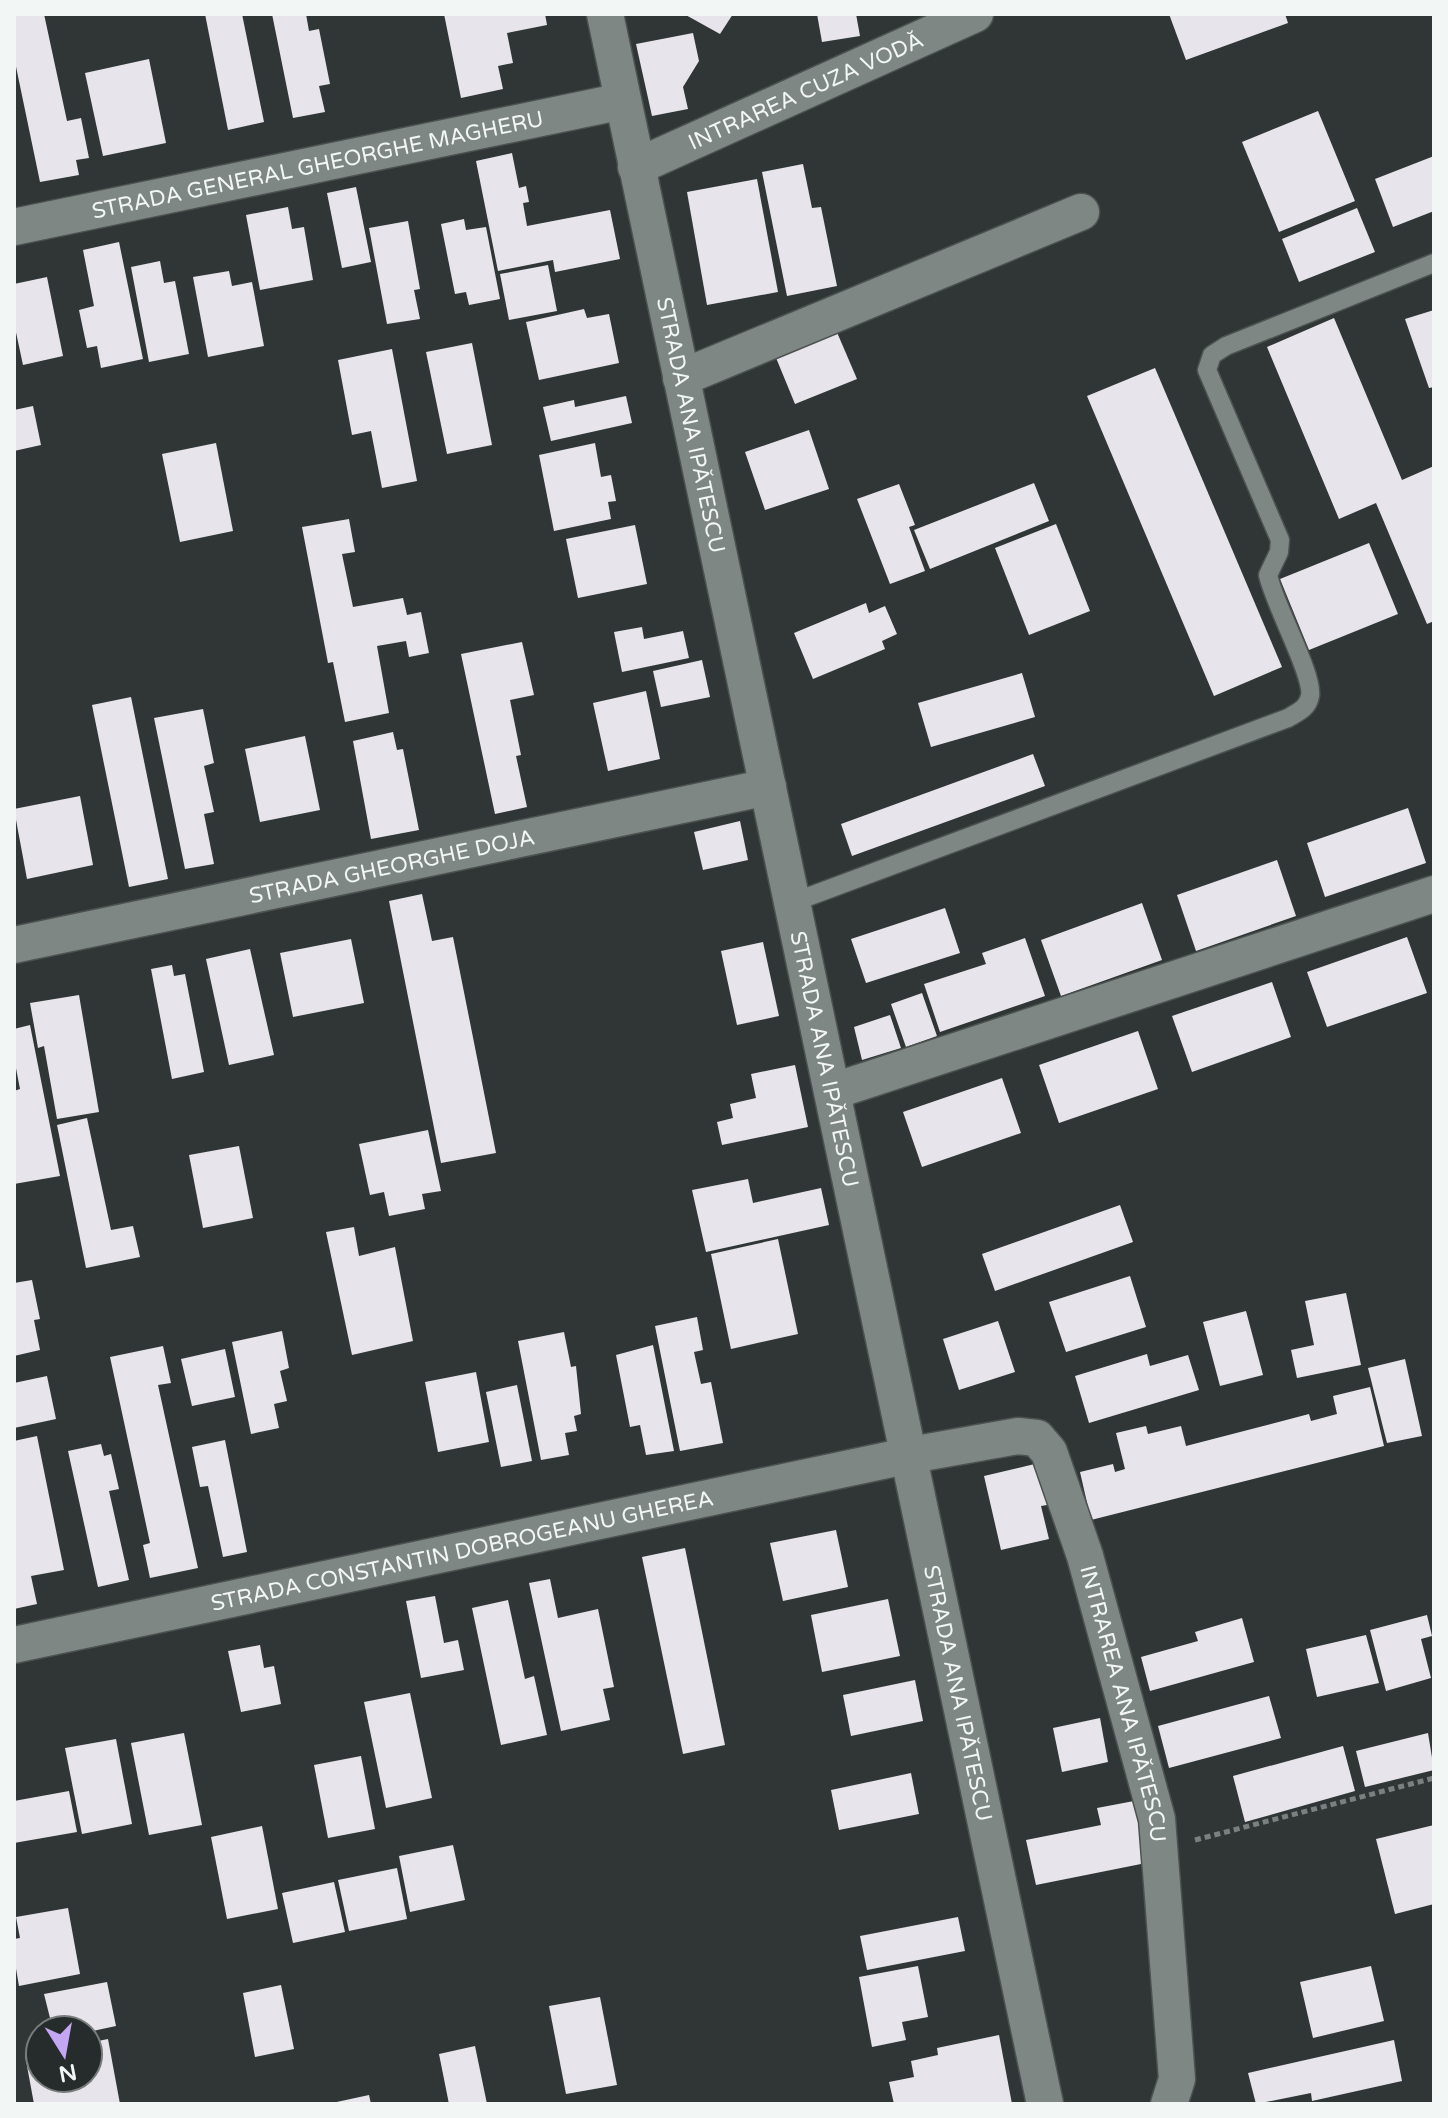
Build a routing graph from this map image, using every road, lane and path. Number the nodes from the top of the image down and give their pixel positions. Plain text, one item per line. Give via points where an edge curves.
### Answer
1 (605, 14) edge
2 (975, 14) edge
3 (623, 101) junction
4 (636, 167) junction
5 (1081, 212) dead end
6 (14, 227) edge
7 (1434, 263) edge
8 (681, 378) junction
9 (768, 787) junction
10 (1434, 894) edge
11 (794, 902) junction
12 (14, 945) edge
13 (834, 1091) junction
14 (911, 1455) junction
15 (14, 1645) edge
16 (1434, 1778) edge
17 (1162, 1849) junction
18 (1045, 2104) edge
19 (1169, 2104) edge

1 - 3 street, STRADA ANA IPĂTESCU
2 - 4 street, INTRAREA CUZA VODĂ
3 - 4 street, STRADA ANA IPĂTESCU
3 - 6 street, STRADA GENERAL GHEORGHE MAGHERU
4 - 8 street, STRADA ANA IPĂTESCU
5 - 8 street
7 - 11 lane via 1226,346 1212,355 1207,370 1280,540 1268,575 1308,680 1311,694 1306,706 1273,723
8 - 9 street, STRADA ANA IPĂTESCU
9 - 11 street, STRADA ANA IPĂTESCU
9 - 12 street, STRADA GHEORGHE DOJA
10 - 13 street
11 - 13 street, STRADA ANA IPĂTESCU
13 - 14 street, STRADA ANA IPĂTESCU
14 - 15 street, STRADA CONSTANTIN DOBROGEANU GHEREA
14 - 17 street, INTRAREA ANA IPĂTESCU via 1018,1436 1037,1438 1049,1452 1139,1743
14 - 18 street, STRADA ANA IPĂTESCU
16 - 17 path
17 - 19 street, INTRAREA ANA IPĂTESCU via 1177,2079

